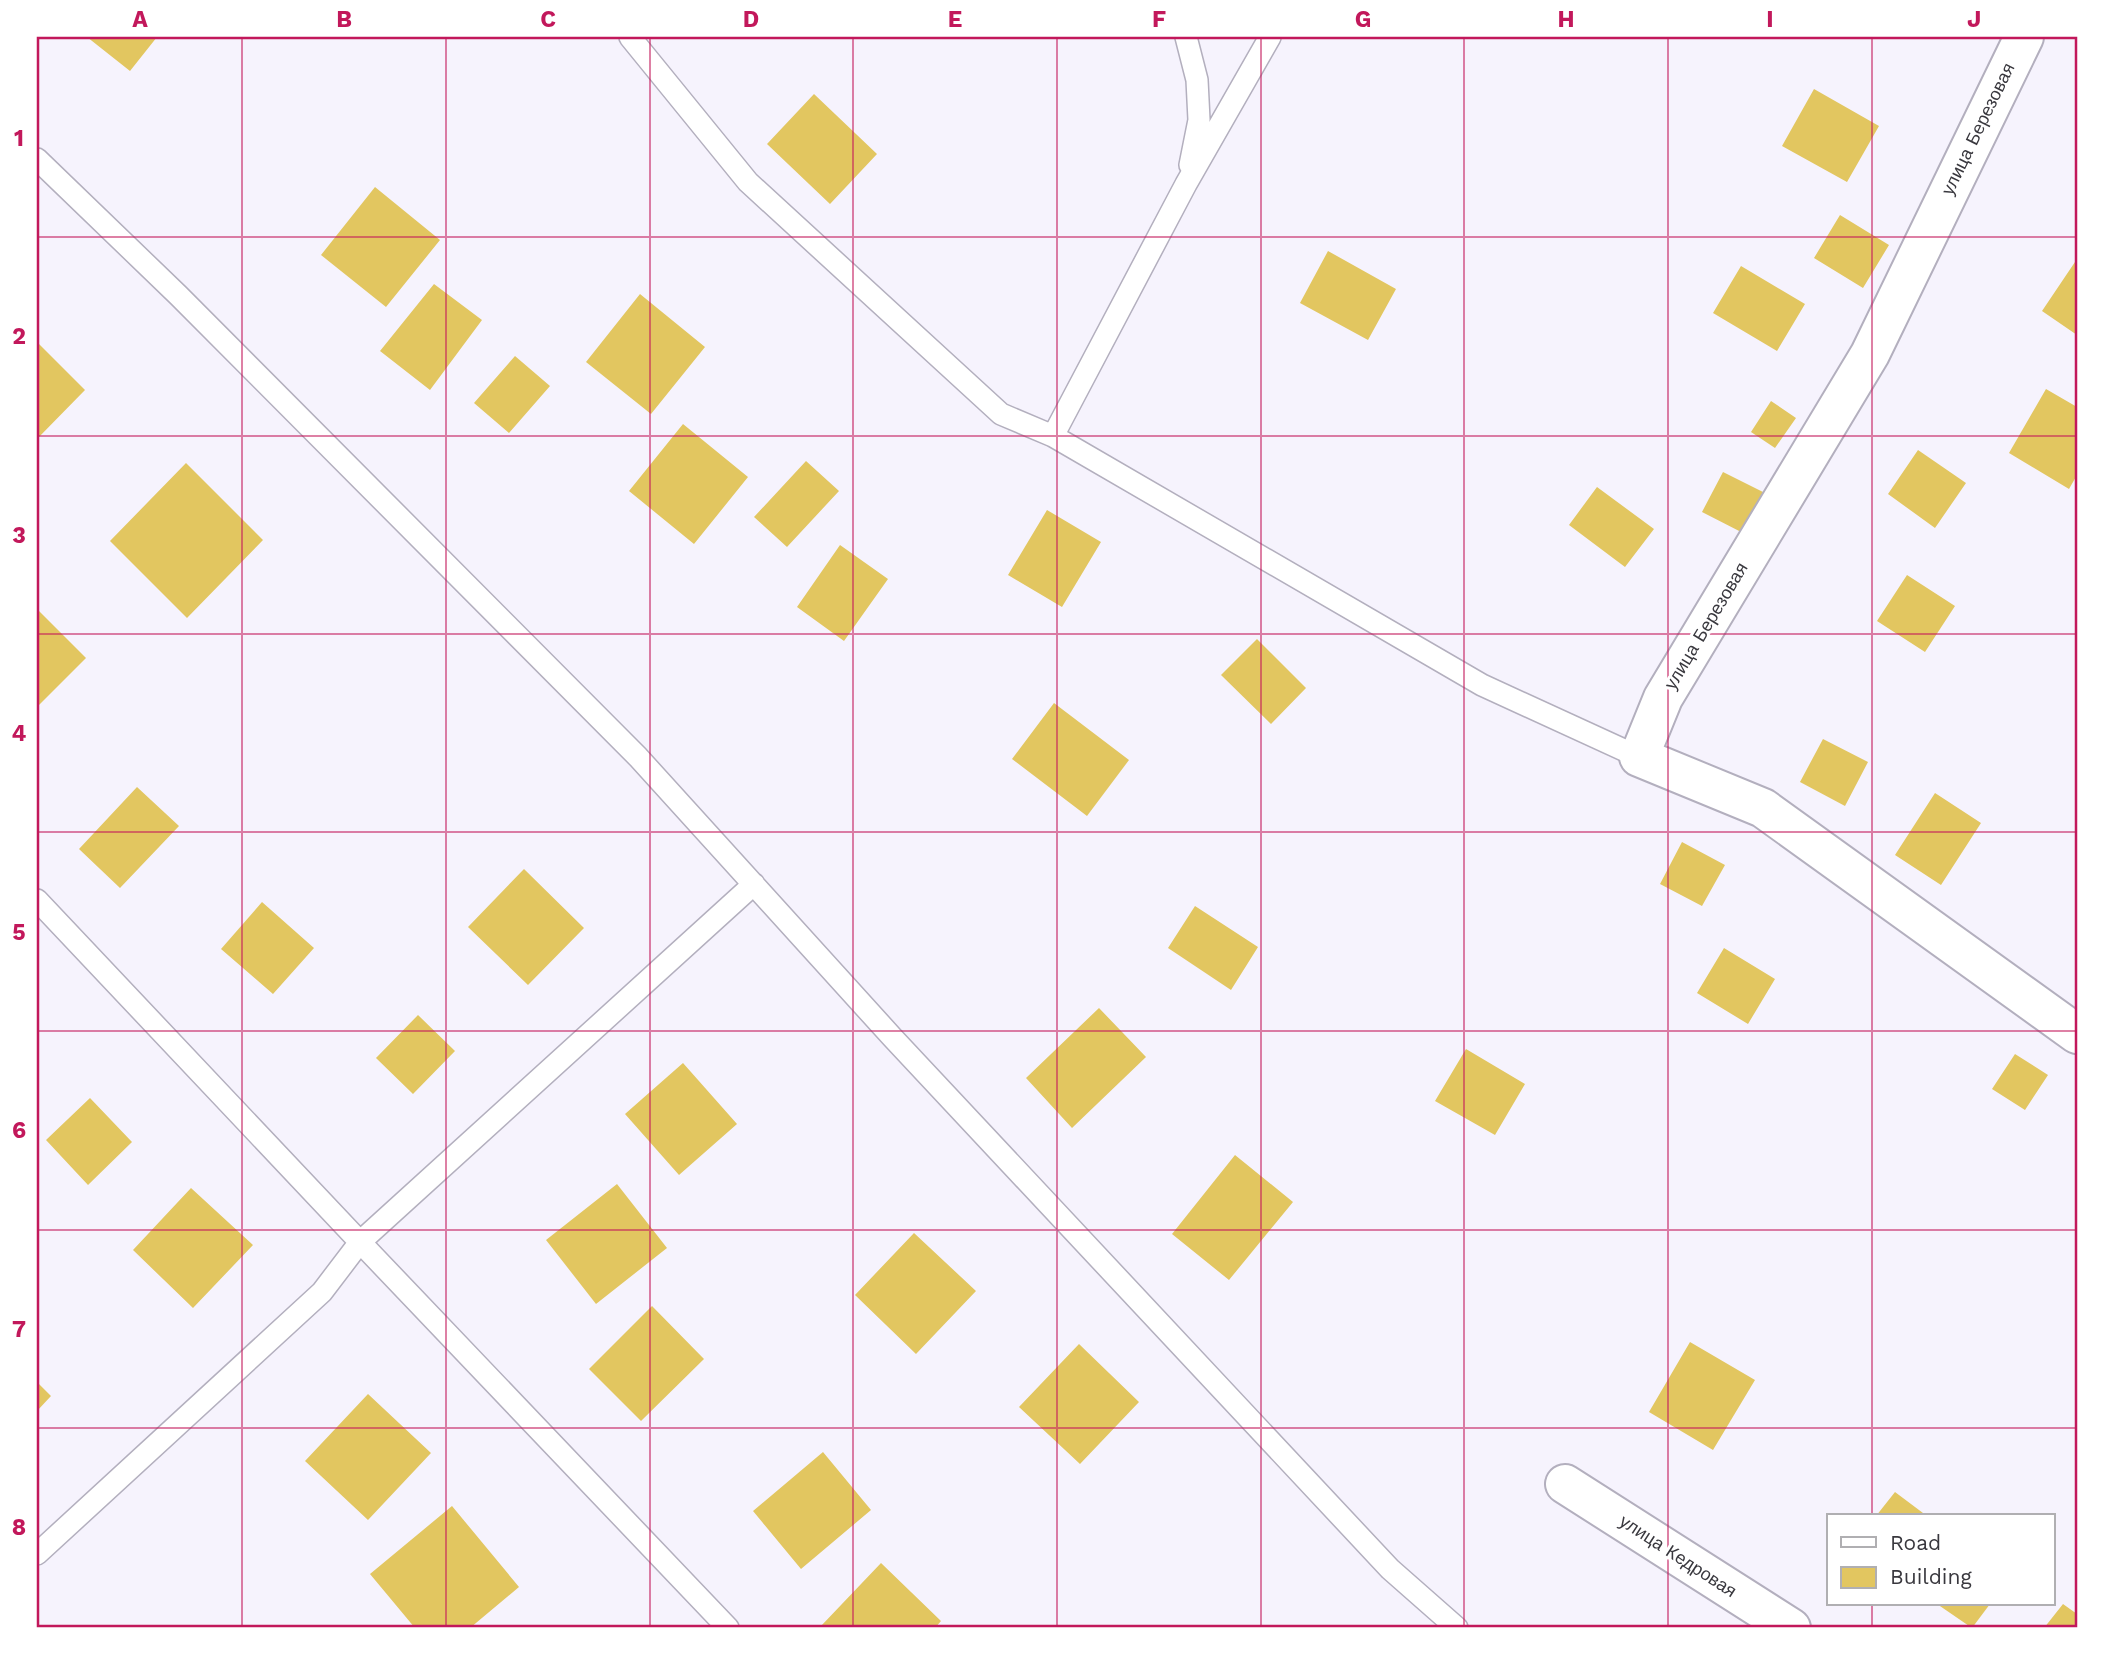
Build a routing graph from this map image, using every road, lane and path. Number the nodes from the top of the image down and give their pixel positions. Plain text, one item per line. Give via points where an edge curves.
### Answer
1 (629, 37) edge
2 (1186, 37) edge
3 (1270, 37) edge
4 (2024, 37) edge
5 (37, 159) edge
6 (1186, 184) junction
7 (1053, 436) junction
8 (1639, 757) junction
9 (754, 884) junction
10 (37, 900) edge
11 (2077, 1034) edge
12 (360, 1242) junction
13 (1564, 1484) dead end
14 (37, 1555) edge
15 (728, 1628) edge
16 (1457, 1628) edge
17 (1791, 1628) edge

1 - 7 lane via 748,182 1001,414
2 - 6 lane via 1197,80 1199,120
3 - 6 lane
4 - 8 street, улица Березовая via 1870,354 1662,698
5 - 9 lane via 638,757
6 - 7 lane
7 - 8 lane via 1482,685
8 - 11 street via 1763,808
9 - 12 lane
9 - 16 lane via 1381,1559
10 - 12 lane
12 - 14 lane via 322,1292
12 - 15 lane
13 - 17 street, улица Кедровая

